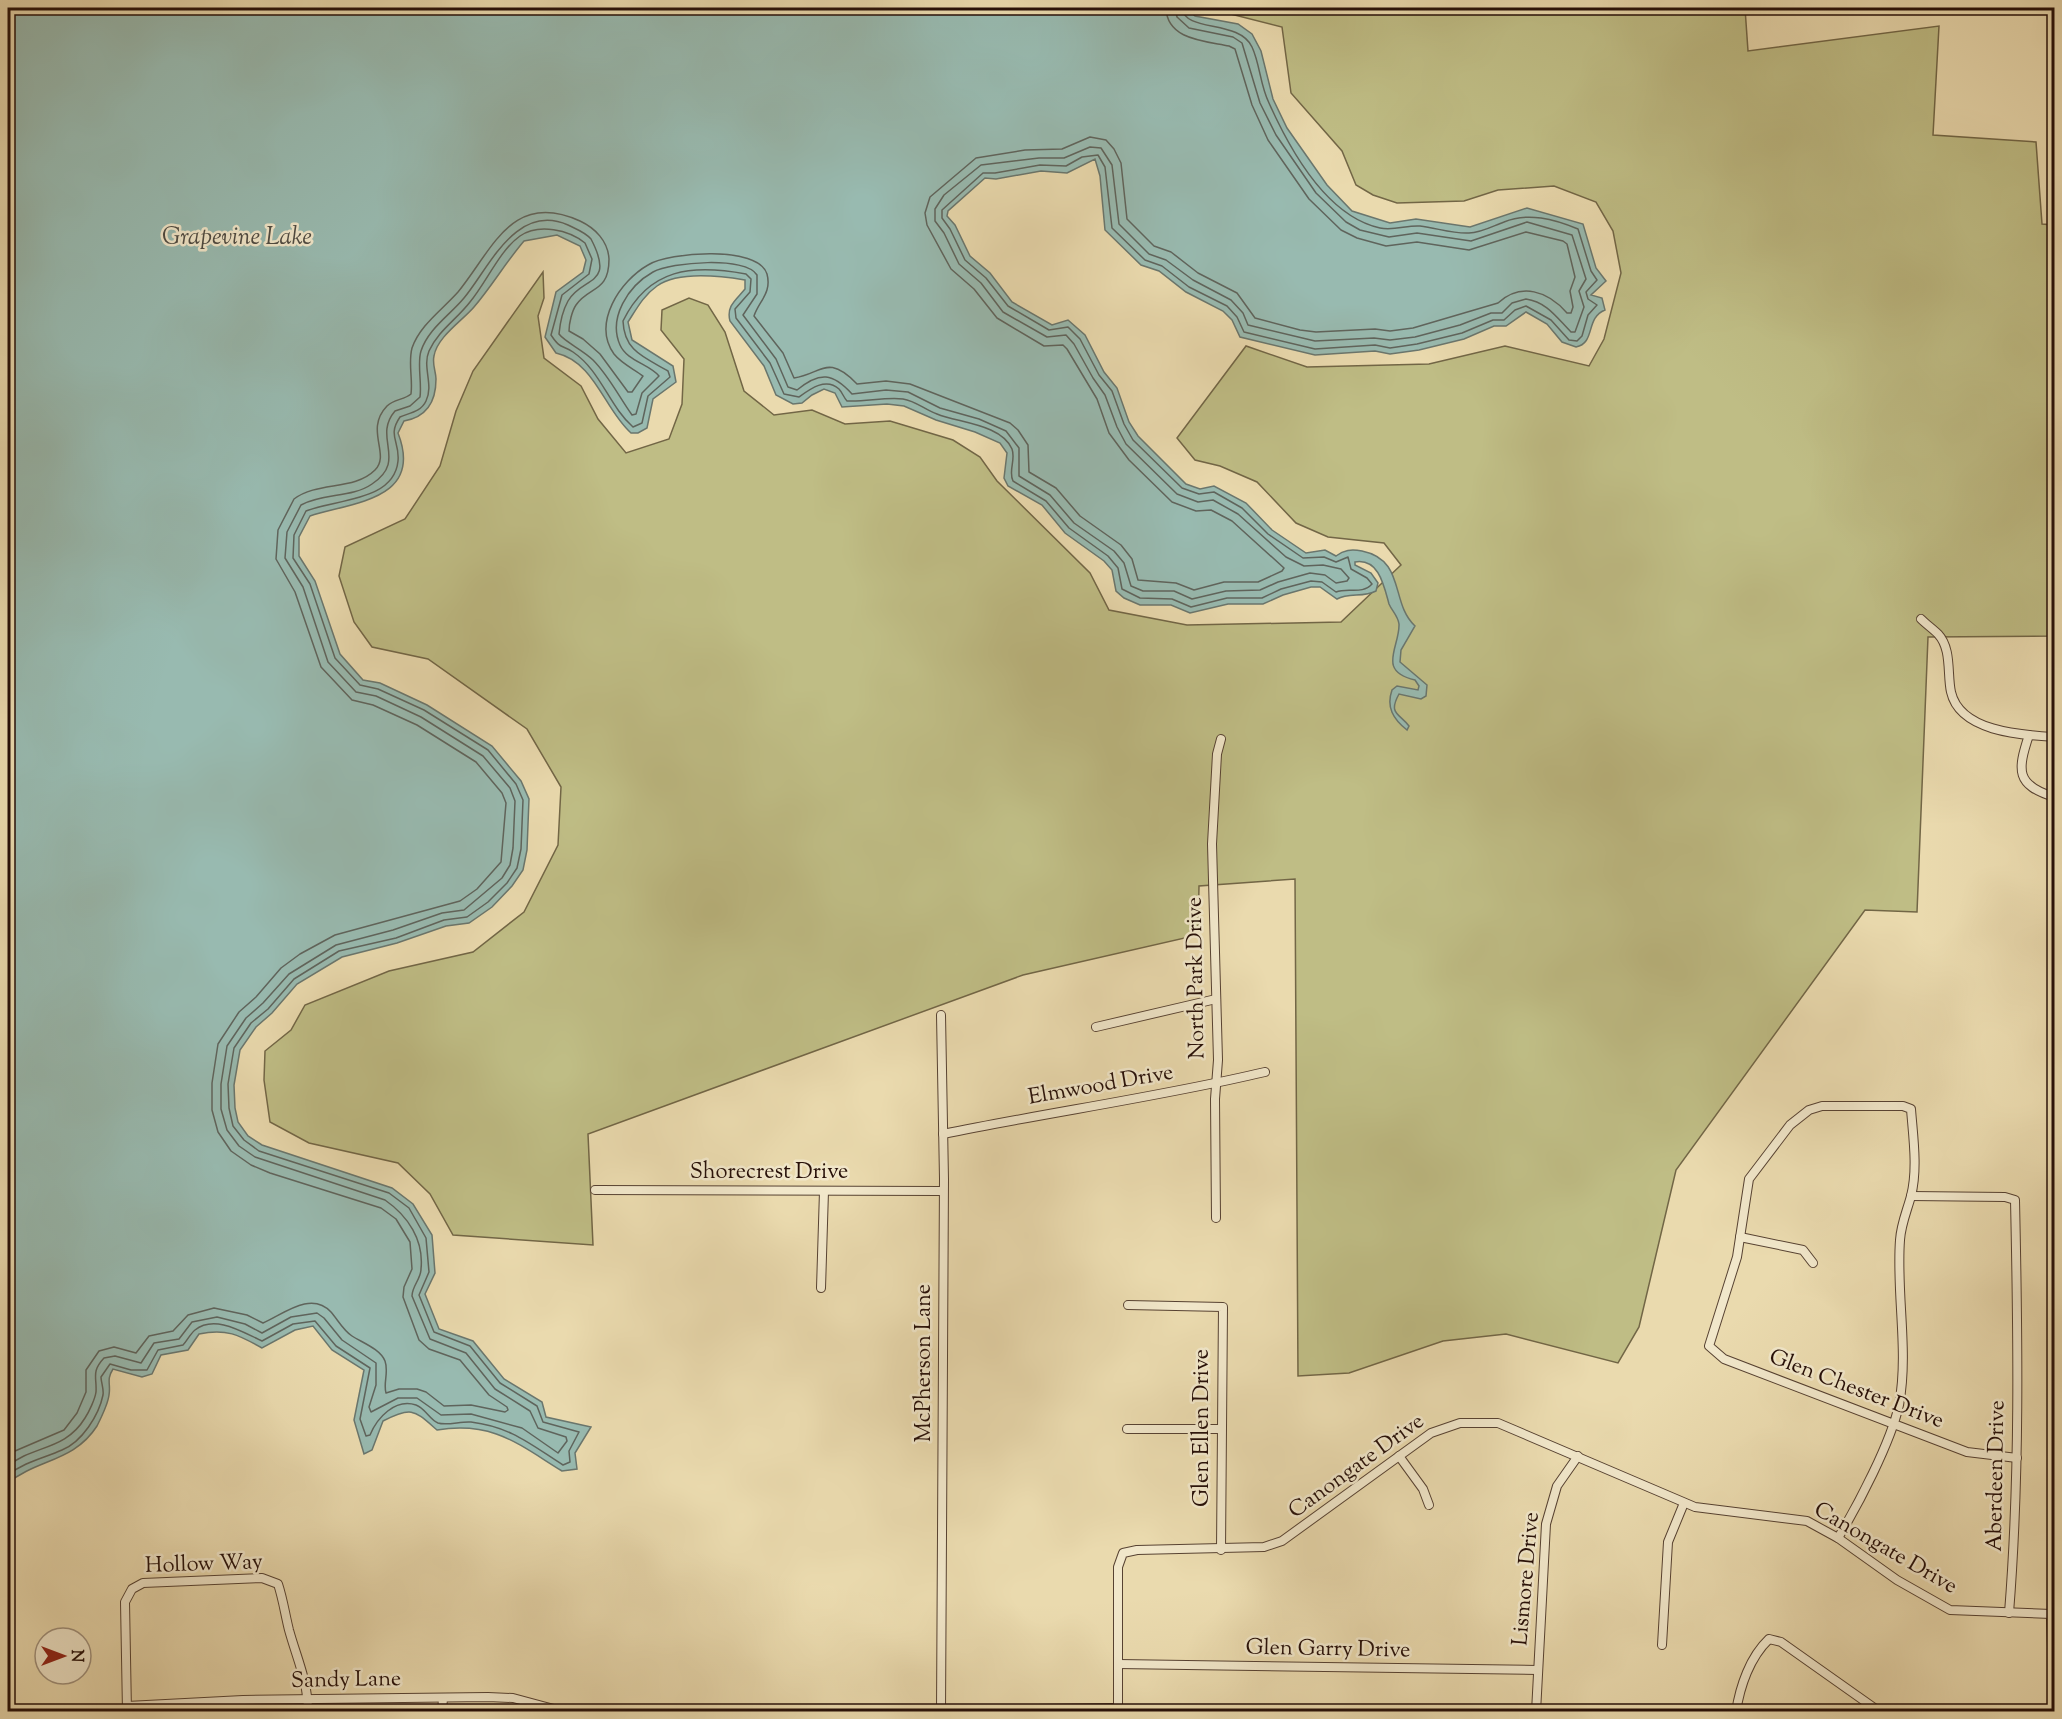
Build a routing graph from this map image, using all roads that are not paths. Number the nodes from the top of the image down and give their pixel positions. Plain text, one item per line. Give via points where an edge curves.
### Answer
1 (1921, 619) dead end
2 (2029, 735) junction
3 (2055, 737) edge
4 (1221, 739) dead end
5 (2055, 797) edge
6 (1216, 999) junction
7 (941, 1015) dead end
8 (1096, 1027) dead end
9 (1265, 1072) dead end
10 (1216, 1083) junction
11 (943, 1134) junction
12 (596, 1190) dead end
13 (824, 1191) junction
14 (943, 1191) junction
15 (1911, 1196) junction
16 (1216, 1218) dead end
17 (1740, 1237) junction
18 (1813, 1263) dead end
19 (821, 1288) dead end
20 (1128, 1305) dead end
21 (1892, 1422) junction
22 (1127, 1429) dead end
23 (1220, 1429) junction
24 (1399, 1456) junction
25 (1578, 1456) junction
26 (2017, 1458) junction
27 (1684, 1503) junction
28 (1429, 1505) dead end
29 (1838, 1538) junction
30 (1221, 1550) junction
31 (2009, 1613) junction
32 (1662, 1645) dead end
33 (1118, 1664) junction
34 (1538, 1670) junction
35 (443, 1698) junction
36 (309, 1700) junction
37 (127, 1709) edge
38 (1069, 1710) edge
39 (1118, 1710) edge
40 (941, 1711) edge
41 (309, 1712) edge
42 (442, 1712) edge
43 (565, 1712) edge
44 (1536, 1712) edge
45 (1736, 1712) edge
46 (1880, 1712) edge
47 (2054, 1712) edge

1 - 2 street via 1944,643 1951,693 1960,711 1981,724
2 - 3 street
2 - 5 street via 2022,758 2025,780 2035,791
4 - 6 street, North Park Drive via 1212,844
6 - 8 street
6 - 10 street, North Park Drive
7 - 11 street, McPherson Lane
9 - 10 street, Elmwood Drive
10 - 11 street, Elmwood Drive
10 - 16 street, North Park Drive
11 - 14 street, McPherson Lane
12 - 13 street, Shorecrest Drive
13 - 14 street, Shorecrest Drive
13 - 19 street
14 - 40 street, McPherson Lane
15 - 17 street via 1911,1109 1832,1105 1803,1114 1790,1125 1749,1179
15 - 21 street via 1900,1242 1902,1372
15 - 26 street, Aberdeen Drive via 2015,1200
17 - 18 street via 1803,1250
17 - 21 street, Glen Chester Drive via 1709,1346 1724,1359
20 - 23 street, Glen Ellen Drive via 1223,1307
21 - 26 street, Glen Chester Drive via 1967,1452
21 - 29 street via 1856,1508
22 - 23 street
23 - 30 street, Glen Ellen Drive
24 - 25 street, Canongate Drive via 1442,1428 1460,1423 1498,1423
24 - 28 street via 1423,1489
24 - 30 street, Canongate Drive via 1282,1541 1264,1547
25 - 27 street, Canongate Drive
25 - 34 street, Lismore Drive via 1557,1486 1546,1524
26 - 31 street, Aberdeen Drive
27 - 29 street, Canongate Drive via 1728,1512 1800,1518
27 - 32 street via 1668,1542
29 - 31 street, Canongate Drive via 1897,1580 1950,1610
30 - 33 street, Canongate Drive via 1123,1553 1118,1567
31 - 47 street via 2051,1614
33 - 34 street, Glen Garry Drive
33 - 39 street, Canongate Drive
34 - 44 street, Lismore Drive
35 - 36 street, Sandy Lane
35 - 42 street
35 - 43 street, Sandy Lane via 513,1698
36 - 37 street, Sandy Lane
36 - 37 street, Hollow Way via 278,1584 262,1578 143,1583 132,1589 125,1602
36 - 41 street
38 - 39 street, Canongate Drive
38 - 40 street, Canongate Drive
45 - 46 street via 1739,1691 1759,1648 1769,1639 1781,1642

